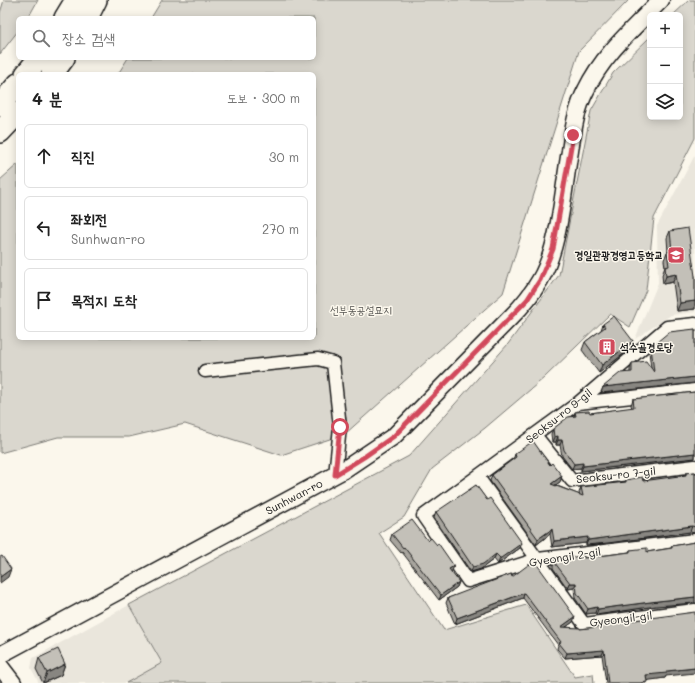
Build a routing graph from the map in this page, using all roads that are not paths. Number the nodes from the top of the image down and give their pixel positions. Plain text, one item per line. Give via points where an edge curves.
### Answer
1 (76, 0) edge
2 (96, 0) edge
3 (661, 0) edge
4 (66, 16) edge
5 (88, 16) edge
6 (37, 60) edge
7 (62, 60) edge
8 (28, 72) edge
9 (54, 72) edge
10 (16, 86) edge
11 (0, 105) edge
12 (16, 115) edge
13 (0, 132) edge
14 (695, 324) edge
15 (205, 371) dead end
16 (695, 390) edge
17 (578, 403) junction
18 (535, 435) junction
19 (695, 466) edge
20 (335, 475) junction
21 (478, 477) junction
22 (424, 516) joint
23 (695, 540) edge
24 (538, 559) junction
25 (695, 610) edge
26 (0, 655) edge
27 (0, 666) edge
28 (13, 683) edge

1 - 4 highway
2 - 5 highway
3 - 20 main road, Sunhwan-ro via 603,60 585,91 577,115 553,249 540,280 527,300 394,436
6 - 8 highway
7 - 9 highway
10 - 11 highway
12 - 13 highway
14 - 17 street, Seoksu-ro 9-gil via 667,327
15 - 20 street via 318,359 333,363 340,427
16 - 17 street
17 - 18 street, Seoksu-ro 9-gil
18 - 19 street, Seoksu-ro 7-gil via 572,481
18 - 21 street, Seoksu-ro 9-gil
20 - 26 main road, Sunhwan-ro
21 - 22 street, Seoksu-ro 9-gil
21 - 24 street, Gyeongil-gil
22 - 24 street, Gyeongil 2-gil via 468,581
23 - 24 street, Gyeongil 2-gil
24 - 25 street, Gyeongil-gil via 584,624
27 - 28 main road

